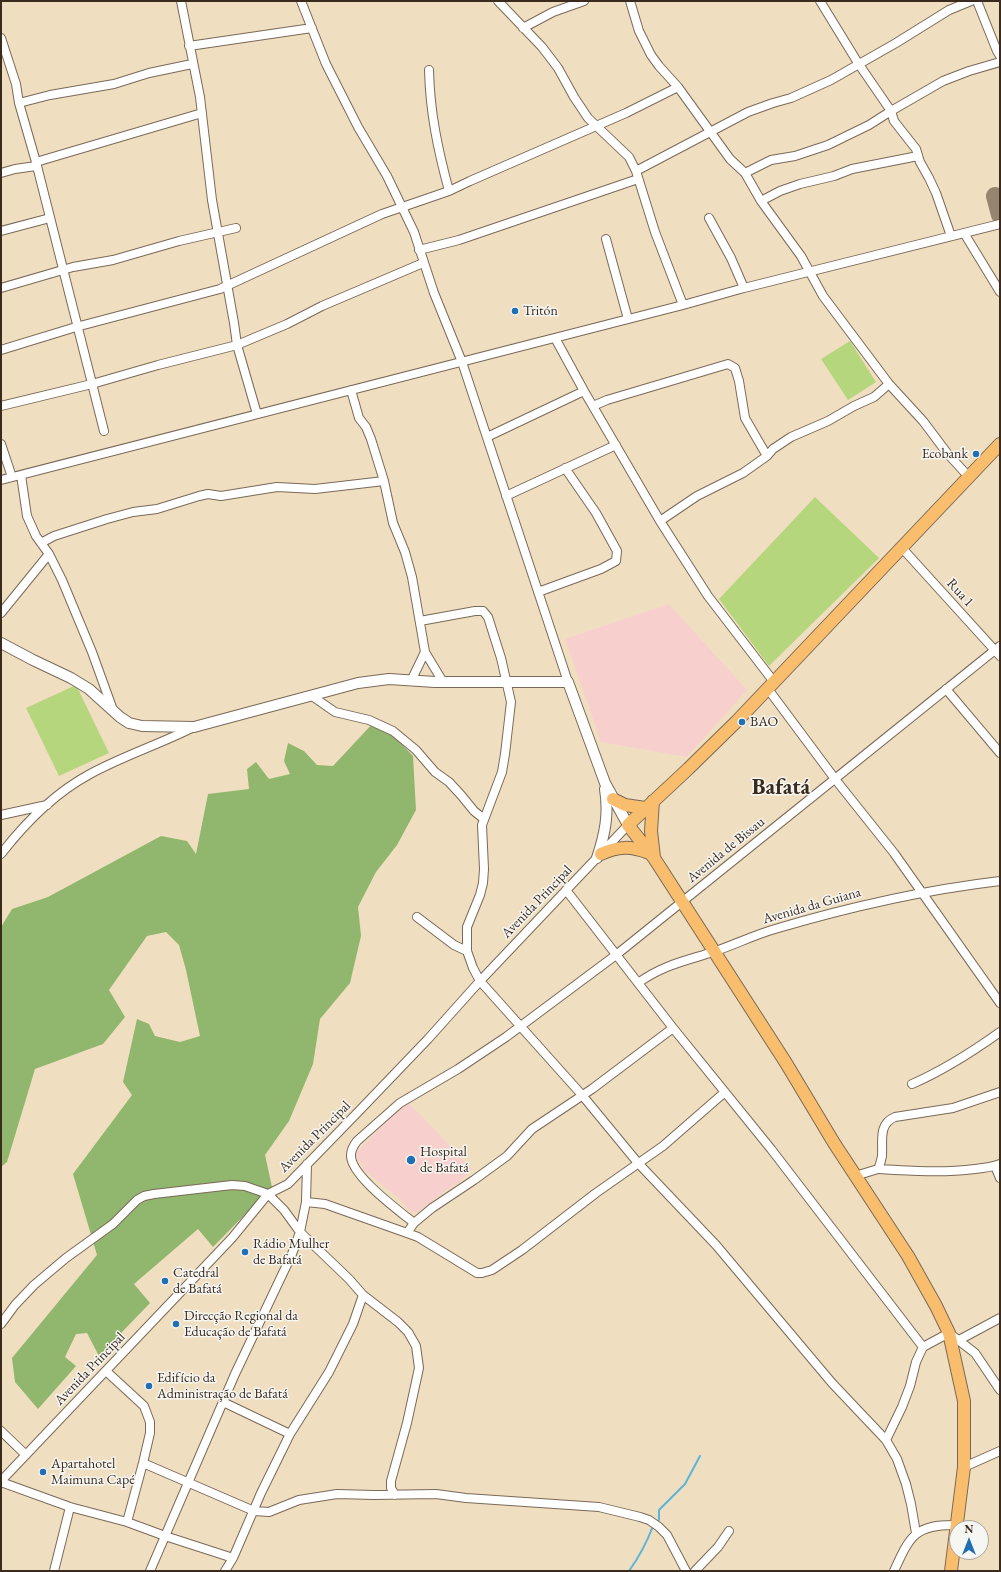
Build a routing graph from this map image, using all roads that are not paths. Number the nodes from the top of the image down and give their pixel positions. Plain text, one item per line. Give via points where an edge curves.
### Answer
1 (181, 1) edge
2 (301, 1) edge
3 (498, 1) edge
4 (584, 1) edge
5 (630, 1) edge
6 (820, 1) edge
7 (971, 1) edge
8 (977, 1) edge
9 (312, 28) junction
10 (523, 28) junction
11 (1, 38) edge
12 (189, 46) junction
13 (1000, 56) edge
14 (1000, 62) edge
15 (858, 63) junction
16 (192, 64) junction
17 (429, 70) dead end
18 (678, 88) junction
19 (19, 103) junction
20 (891, 110) junction
21 (202, 113) junction
22 (597, 125) junction
23 (711, 133) junction
24 (918, 156) junction
25 (36, 164) junction
26 (745, 173) junction
27 (1, 174) edge
28 (637, 175) junction
29 (449, 191) junction
30 (761, 201) junction
31 (403, 206) junction
32 (50, 218) junction
33 (709, 218) dead end
34 (1000, 224) edge
35 (236, 228) dead end
36 (1, 231) edge
37 (218, 232) junction
38 (964, 233) junction
39 (951, 236) junction
40 (606, 239) dead end
41 (419, 250) junction
42 (423, 263) junction
43 (62, 269) junction
44 (810, 272) junction
45 (228, 286) junction
46 (1, 288) edge
47 (744, 288) junction
48 (1000, 292) edge
49 (683, 305) junction
50 (628, 319) junction
51 (76, 327) junction
52 (555, 338) junction
53 (236, 345) junction
54 (1, 350) edge
55 (462, 362) junction
56 (92, 384) junction
57 (889, 384) junction
58 (351, 390) junction
59 (584, 391) junction
60 (1, 406) edge
61 (593, 406) junction
62 (257, 414) junction
63 (104, 430) dead end
64 (487, 437) junction
65 (1, 444) edge
66 (1000, 444) edge
67 (616, 445) junction
68 (767, 456) junction
69 (565, 468) junction
70 (17, 476) junction
71 (968, 476) junction
72 (1, 480) edge
73 (384, 481) junction
74 (506, 496) junction
75 (660, 521) junction
76 (41, 543) junction
77 (902, 548) junction
78 (49, 554) junction
79 (538, 592) junction
80 (1, 612) edge
81 (420, 621) junction
82 (1, 643) edge
83 (998, 651) edge
84 (425, 652) junction
85 (410, 681) junction
86 (443, 682) junction
87 (507, 682) junction
88 (568, 682) junction
89 (771, 685) junction
90 (946, 689) junction
91 (312, 696) junction
92 (113, 711) junction
93 (194, 727) junction
94 (1000, 753) edge
95 (835, 778) junction
96 (605, 783) junction
97 (613, 798) junction
98 (48, 804) junction
99 (649, 805) junction
100 (1, 815) edge
101 (484, 819) junction
102 (628, 825) junction
103 (1, 854) edge
104 (652, 855) junction
105 (599, 856) junction
106 (1000, 881) edge
107 (566, 890) junction
108 (922, 893) junction
109 (681, 903) junction
110 (417, 917) dead end
111 (467, 951) junction
112 (713, 952) junction
113 (616, 955) junction
114 (480, 981) junction
115 (638, 982) junction
116 (1000, 1003) edge
117 (521, 1026) junction
118 (672, 1028) junction
119 (1000, 1032) edge
120 (912, 1084) dead end
121 (725, 1092) junction
122 (1000, 1092) edge
123 (582, 1095) junction
124 (638, 1163) junction
125 (307, 1164) junction
126 (997, 1165) edge
127 (878, 1169) junction
128 (856, 1176) junction
129 (1000, 1178) edge
130 (268, 1194) junction
131 (306, 1202) junction
132 (414, 1223) junction
133 (300, 1232) junction
134 (407, 1233) junction
135 (364, 1295) junction
136 (1000, 1318) edge
137 (1, 1324) edge
138 (949, 1333) junction
139 (959, 1340) junction
140 (923, 1347) junction
141 (106, 1371) junction
142 (1000, 1390) edge
143 (223, 1402) junction
144 (1, 1431) edge
145 (290, 1434) junction
146 (886, 1440) junction
147 (1000, 1451) edge
148 (26, 1455) junction
149 (143, 1463) junction
150 (964, 1467) junction
151 (1, 1481) edge
152 (187, 1482) junction
153 (395, 1495) junction
154 (70, 1507) junction
155 (254, 1511) junction
156 (958, 1520) edge
157 (127, 1522) junction
158 (949, 1525) edge
159 (729, 1531) dead end
160 (916, 1533) junction
161 (165, 1536) junction
162 (233, 1558) junction
163 (952, 1560) edge
164 (54, 1571) edge
165 (150, 1571) edge
166 (225, 1571) edge
167 (686, 1571) edge
168 (695, 1571) edge
169 (894, 1571) edge
170 (950, 1571) edge

1 - 12 street
2 - 9 street
3 - 10 street
4 - 10 street via 554,12
5 - 18 street via 639,31 651,55
6 - 15 street
7 - 15 street via 949,10
8 - 13 street
9 - 12 street
9 - 31 street via 341,94
10 - 22 street via 542,47 558,68 581,108
11 - 19 street via 16,84
12 - 16 street
14 - 20 street via 969,70 943,81
15 - 20 street
15 - 23 street via 810,90 758,108
16 - 19 street via 114,84
16 - 21 street
17 - 29 street via 429,92 436,142
18 - 22 street
18 - 23 street
19 - 25 street
20 - 24 street via 894,120 916,149
20 - 26 street via 869,125 828,145 771,160
21 - 25 street
21 - 37 street
22 - 28 street via 629,157
22 - 29 street
23 - 26 street via 730,159
23 - 28 street
24 - 30 street via 852,169 780,191
24 - 39 street via 936,193
25 - 27 street
25 - 32 street
26 - 30 street
28 - 41 street via 459,240
28 - 49 street via 655,232
29 - 31 street
30 - 44 street
31 - 41 street
31 - 45 street
32 - 36 street
32 - 43 street
33 - 47 street
34 - 38 street
35 - 37 street
37 - 43 street via 113,260
37 - 45 street
38 - 39 street
38 - 48 street
39 - 44 street
40 - 50 street
41 - 42 street
42 - 53 street
42 - 55 street
43 - 46 street
43 - 51 street
44 - 47 street
44 - 57 street via 823,296
45 - 51 street
45 - 53 street
47 - 49 street
49 - 50 street
50 - 52 street
51 - 54 street
51 - 56 street
52 - 55 street
52 - 59 street
53 - 56 street
53 - 62 street
55 - 58 street
55 - 64 street
56 - 60 street
56 - 63 street
57 - 68 street via 874,397 791,437
57 - 71 street via 923,420
58 - 62 street
58 - 73 street via 359,418 371,439
59 - 61 street
59 - 64 street
61 - 67 street
61 - 68 street via 728,364 735,368 745,418
62 - 70 street
64 - 74 street
65 - 70 street
66 - 71 main road
67 - 69 street
67 - 75 street
68 - 75 street via 743,473 697,496
69 - 74 street
69 - 79 street via 596,513 618,557 616,561 601,569
70 - 72 street
70 - 76 street via 27,516
71 - 77 main road
73 - 76 street via 314,489 277,487 221,496 208,494 157,509 107,519 54,536
73 - 81 street via 393,523 412,578
74 - 79 street
75 - 89 street via 708,596
76 - 78 street
77 - 83 street, Rua 1
77 - 89 main road
78 - 80 street
78 - 92 street via 92,652
79 - 88 street
81 - 84 street
81 - 87 street via 483,611 488,617
82 - 92 street via 89,688
83 - 90 street, Avenida de Bissau
84 - 85 street
84 - 86 street
85 - 86 street
85 - 91 street via 377,680
86 - 87 street
87 - 88 street
87 - 101 street via 511,702 505,754 497,788
88 - 96 street
89 - 95 street
89 - 99 main road via 710,748
90 - 94 street
90 - 95 street, Avenida de Bissau
91 - 93 street
91 - 101 street via 336,712 369,720 393,731 416,750
92 - 93 street via 129,723 142,726
93 - 98 street via 90,774
95 - 108 street
95 - 109 street, Avenida de Bissau
96 - 97 street
96 - 105 street via 607,821
97 - 99 main road via 625,805
97 - 102 street
98 - 100 street
98 - 103 street
99 - 102 main road
99 - 104 main road
101 - 111 street via 484,876 480,895 467,927
102 - 104 main road
102 - 105 street, Avenida Principal
104 - 105 main road via 638,848 628,847 617,848
104 - 109 main road
105 - 107 street, Avenida Principal
106 - 108 street, Avenida da Guiana
107 - 113 street
107 - 114 street, Avenida Principal
108 - 112 street, Avenida da Guiana via 866,904 782,927
108 - 116 street
109 - 112 main road
109 - 113 street, Avenida de Bissau
110 - 111 street via 454,945
111 - 114 street
112 - 115 street, Avenida da Guiana via 663,967
112 - 128 main road
113 - 115 street
113 - 117 street, Avenida de Bissau
114 - 117 street
114 - 125 street, Avenida Principal via 396,1073
115 - 118 street
117 - 123 street
117 - 132 street, Avenida de Bissau via 458,1069 400,1103 366,1132 352,1148 353,1166 360,1176
118 - 121 street
118 - 123 street
119 - 120 street via 958,1061
121 - 124 street via 663,1146
121 - 140 street
122 - 127 street via 953,1108 888,1119 882,1130 882,1157
123 - 124 street
123 - 132 street via 532,1129 507,1156
124 - 134 street via 522,1250 487,1272 471,1270 418,1237
124 - 146 street via 716,1245 832,1383
125 - 130 street, Avenida Principal via 288,1184
125 - 131 street
126 - 127 street via 942,1171
126 - 129 street
127 - 128 street
128 - 138 main road via 908,1256
130 - 133 street
130 - 137 street via 245,1186 232,1185 144,1196 113,1224 34,1285
130 - 141 street, Avenida Principal via 232,1238
131 - 133 street
131 - 134 street via 325,1204
132 - 134 street
133 - 135 street
133 - 143 street
135 - 145 street via 329,1372
135 - 153 street via 408,1332 418,1356 419,1368 409,1417 390,1481
136 - 139 street
138 - 139 street
138 - 140 street
138 - 150 main road via 964,1401
139 - 142 street via 982,1361
140 - 146 street via 910,1386
141 - 148 street, Avenida Principal
141 - 149 street via 144,1406 148,1413 150,1433
143 - 145 street
143 - 152 street
144 - 148 street
145 - 155 street
146 - 160 street via 897,1459 906,1484
147 - 150 street
148 - 151 street, Avenida Principal
149 - 152 street
149 - 157 street
150 - 156 main road
151 - 154 street
152 - 155 street
152 - 161 street
153 - 155 street via 336,1494 299,1500 270,1512
153 - 167 street via 436,1494 564,1504 599,1507 628,1514 649,1520 659,1527
154 - 157 street
154 - 164 street
155 - 162 street
157 - 161 street
158 - 160 street via 938,1525
159 - 168 street
160 - 169 street
161 - 162 street
161 - 165 street
162 - 166 street
163 - 170 main road

